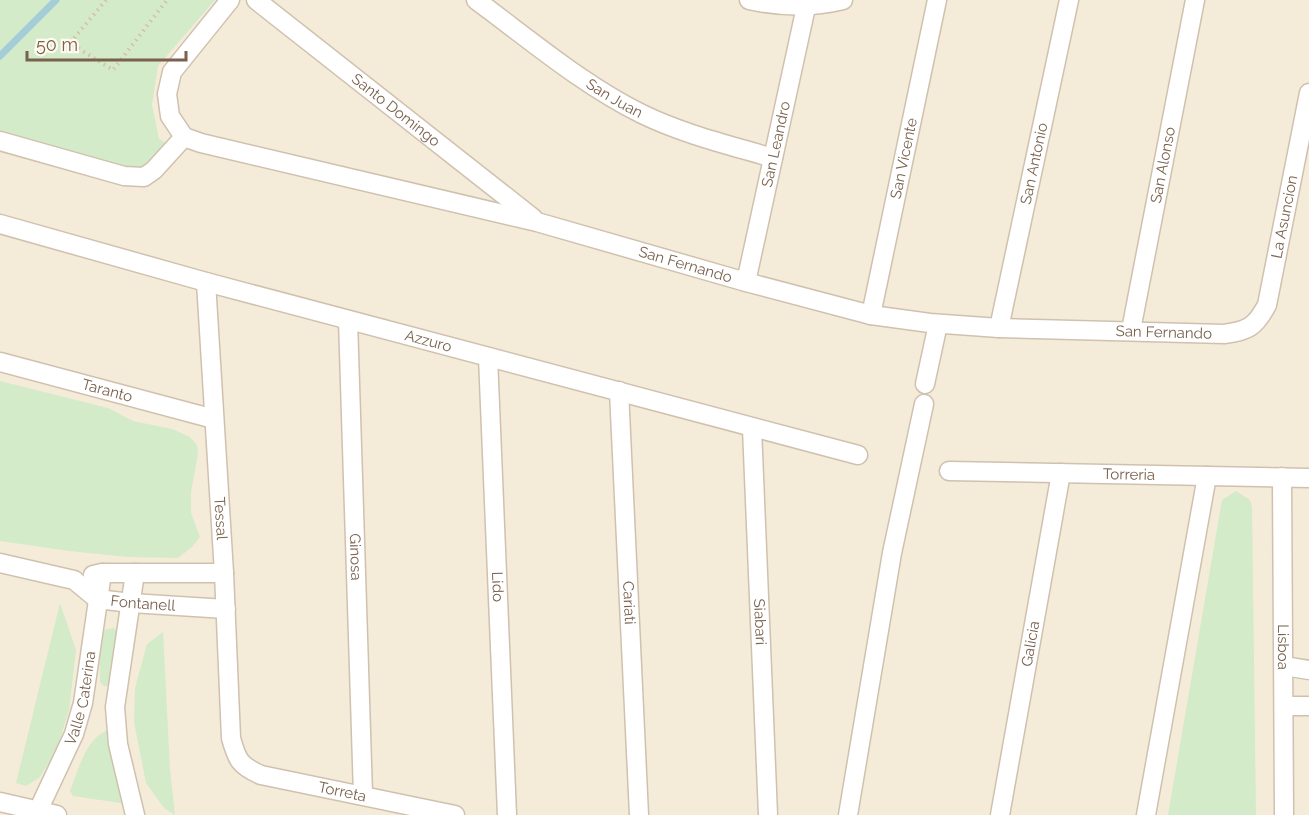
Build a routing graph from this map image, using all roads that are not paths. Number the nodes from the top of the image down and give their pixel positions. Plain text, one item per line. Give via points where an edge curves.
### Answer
1 (230, 0) edge
2 (256, 0) edge
3 (476, 0) edge
4 (749, 0) edge
5 (843, 0) edge
6 (937, 0) edge
7 (1068, 0) edge
8 (1195, 0) edge
9 (806, 7) junction
10 (1309, 93) edge
11 (184, 137) junction
12 (0, 141) edge
13 (773, 158) junction
14 (537, 222) junction
15 (0, 224) edge
16 (206, 282) junction
17 (746, 282) junction
18 (871, 315) junction
19 (348, 320) junction
20 (938, 324) junction
21 (999, 328) junction
22 (1131, 330) junction
23 (1243, 332) joint
24 (488, 357) junction
25 (0, 362) edge
26 (925, 384) dead end
27 (619, 391) junction
28 (924, 404) dead end
29 (214, 419) junction
30 (752, 428) junction
31 (858, 455) dead end
32 (949, 471) dead end
33 (1062, 473) junction
34 (1207, 476) junction
35 (1282, 477) junction
36 (1309, 478) edge
37 (0, 563) edge
38 (102, 573) junction
39 (135, 573) junction
40 (224, 573) junction
41 (74, 580) junction
42 (97, 599) junction
43 (131, 603) junction
44 (226, 609) junction
45 (1284, 666) junction
46 (1309, 670) edge
47 (83, 703) junction
48 (1285, 706) junction
49 (1309, 706) edge
50 (115, 707) junction
51 (236, 756) joint
52 (363, 795) junction
53 (0, 802) edge
54 (37, 813) edge
55 (57, 815) edge
56 (135, 815) edge
57 (455, 815) edge
58 (507, 815) edge
59 (639, 815) edge
60 (768, 815) edge
61 (848, 815) edge
62 (1000, 815) edge
63 (1146, 815) edge
64 (1284, 815) edge

1 - 11 street via 172,72 167,94 170,116
2 - 14 street, Santo Domingo
3 - 13 street, San Juan via 602,91 643,114 686,132
4 - 9 street
5 - 9 street
6 - 18 street, San Vicente
7 - 21 street, San Antonio
8 - 22 street, San Alonso
9 - 13 street, San Leandro
10 - 23 street, La Asuncion via 1267,305 1258,322
11 - 12 street via 144,177 124,177
11 - 14 street, San Fernando
13 - 17 street, San Leandro
14 - 17 street, San Fernando
15 - 16 street, Azzuro
16 - 19 street, Azzuro
16 - 29 street, Tessal
17 - 18 street, San Fernando
18 - 20 street, San Fernando
19 - 24 street, Azzuro
19 - 52 street, Ginosa
20 - 21 street, San Fernando
20 - 26 street
21 - 22 street, San Fernando
22 - 23 street, San Fernando
24 - 27 street, Azzuro
24 - 58 street, Lido
25 - 29 street, Taranto
27 - 30 street, Azzuro
27 - 59 street, Cariati
28 - 61 street via 892,553
29 - 40 street, Tessal
30 - 31 street, Azzuro
30 - 60 street, Siabari
32 - 33 street, Torreria
33 - 34 street, Torreria
33 - 62 street, Galicia
34 - 35 street, Torreria
34 - 63 street
35 - 36 street, Torreria
35 - 45 street, Lisboa
37 - 41 street
38 - 39 street, Fontanell
38 - 41 street, Fontanell
38 - 42 street, Valle Caterina
39 - 40 street, Fontanell
39 - 43 street
40 - 44 street, Tessal
41 - 42 street, Fontanell
42 - 43 street, Fontanell
42 - 47 street, Valle Caterina
43 - 44 street, Fontanell
43 - 50 street
44 - 51 street, Tessal via 231,738
45 - 46 street
45 - 48 street, Lisboa
47 - 50 street
47 - 54 street, Valle Caterina via 74,734
48 - 49 street
48 - 64 street, Lisboa
50 - 56 street via 118,744
51 - 52 street, Torreta via 246,768 261,775
52 - 57 street, Torreta
53 - 54 street
54 - 55 street

